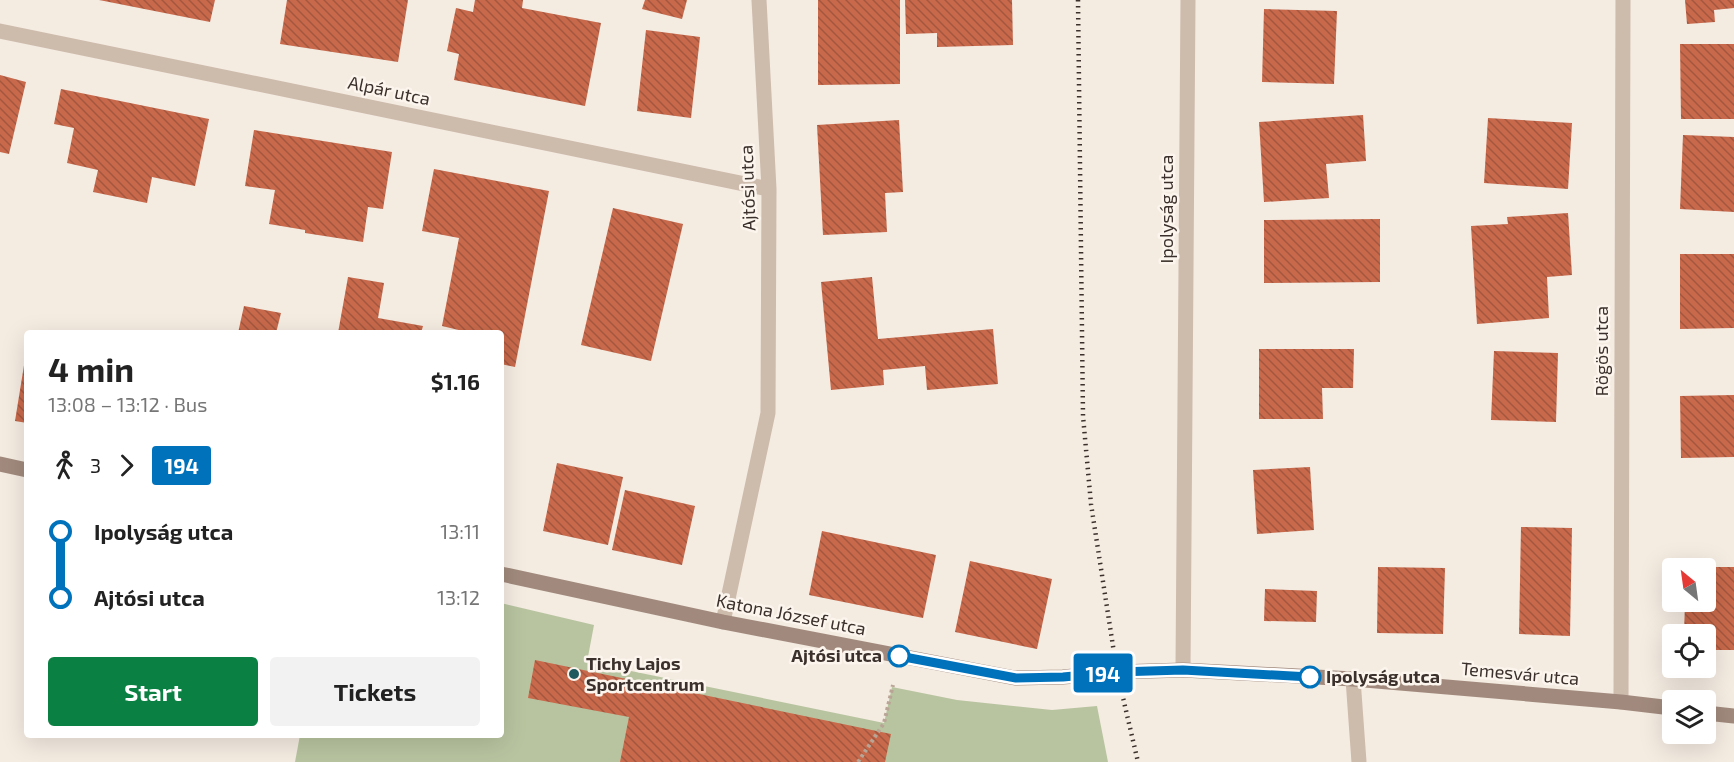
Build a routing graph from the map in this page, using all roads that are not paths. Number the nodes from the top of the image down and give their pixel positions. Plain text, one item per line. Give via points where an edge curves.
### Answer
1 (759, 0) edge
2 (1188, 0) edge
3 (1623, 0) edge
4 (0, 31) edge
5 (769, 189) junction
6 (0, 464) edge
7 (24, 469) edge
8 (504, 575) edge
9 (723, 622) junction
10 (1183, 670) junction
11 (1353, 679) junction
12 (1621, 702) junction
13 (1662, 707) edge
14 (1716, 713) edge
15 (1734, 716) edge
16 (1359, 762) edge

1 - 5 street, Ajtósi utca
2 - 10 street, Ipolyság utca
3 - 12 street, Rögös utca
4 - 5 street, Alpár utca
5 - 9 street, Ajtósi utca via 768,413
6 - 7 street
8 - 9 street, Katona József utca
9 - 10 street, Katona József utca via 1016,678
10 - 11 street, Temesvár utca
11 - 12 street, Temesvár utca
11 - 16 street
12 - 13 street, Temesvár utca
14 - 15 street

